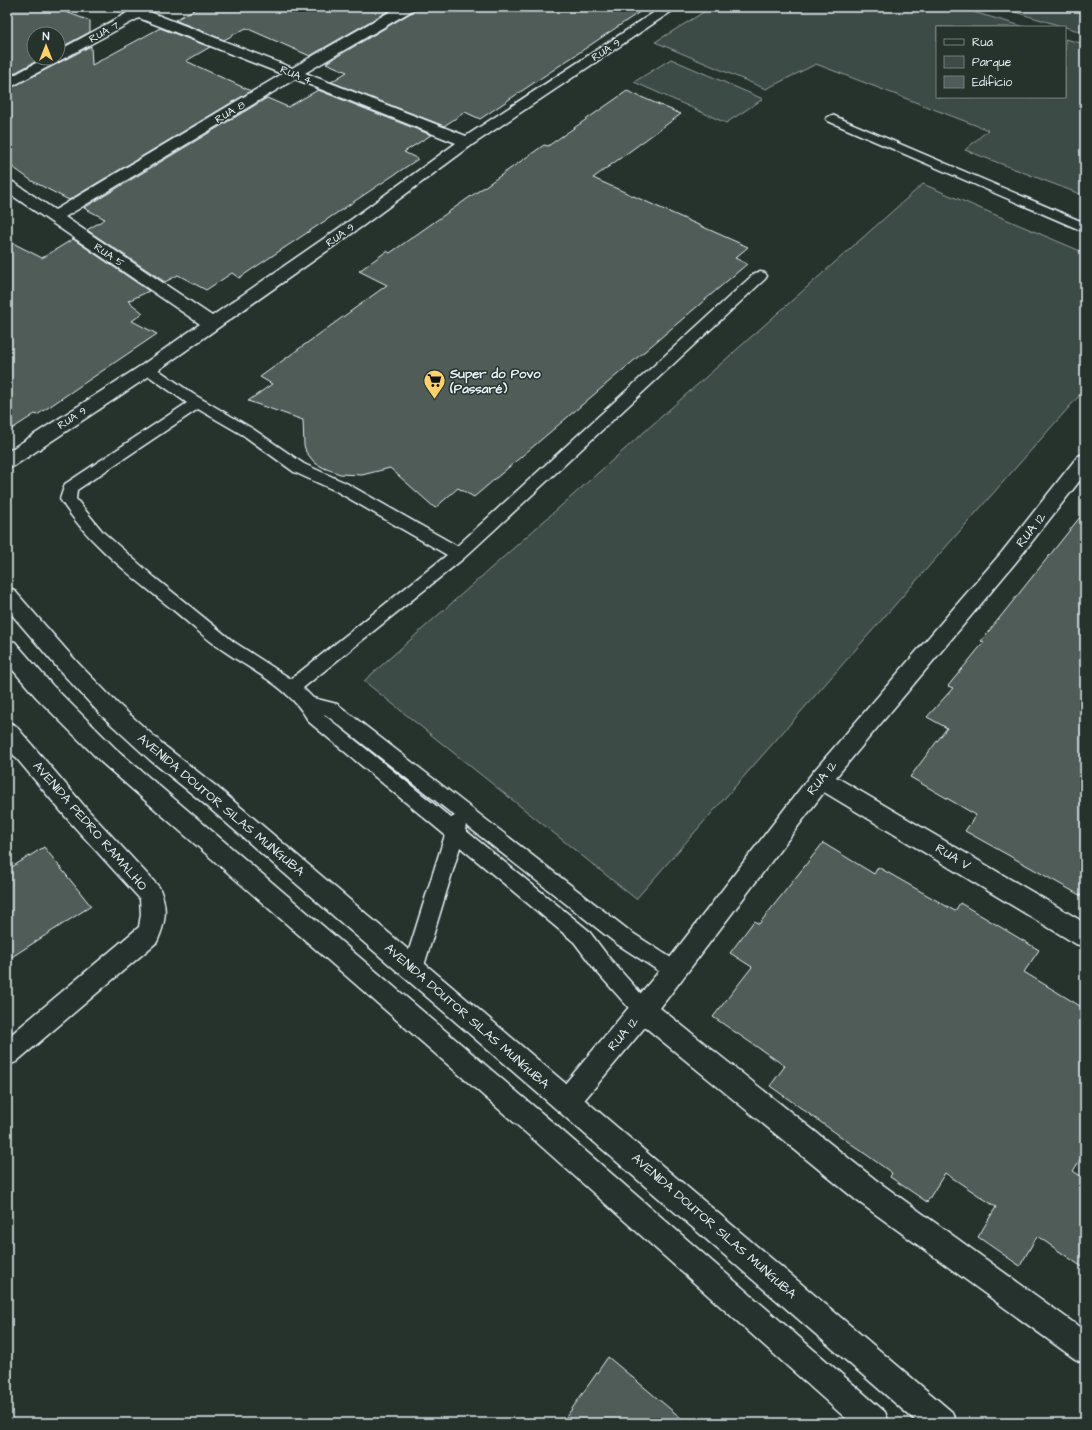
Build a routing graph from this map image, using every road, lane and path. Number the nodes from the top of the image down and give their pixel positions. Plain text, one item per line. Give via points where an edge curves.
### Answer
1 (124, 7) edge
2 (408, 7) edge
3 (671, 7) edge
4 (144, 10) edge
5 (66, 53) edge
6 (42, 66) edge
7 (293, 74) junction
8 (7, 85) edge
9 (832, 119) dead end
10 (467, 142) junction
11 (7, 185) edge
12 (53, 218) junction
13 (1085, 228) edge
14 (760, 276) dead end
15 (211, 324) junction
16 (148, 369) junction
17 (192, 400) junction
18 (7, 461) edge
19 (1085, 461) edge
20 (462, 550) junction
21 (7, 595) edge
22 (7, 648) edge
23 (292, 688) junction
24 (308, 704) junction
25 (7, 730) edge
26 (821, 779) junction
27 (462, 810) junction
28 (456, 833) junction
29 (1085, 936) edge
30 (412, 969) junction
31 (675, 971) junction
32 (643, 1010) junction
33 (7, 1054) edge
34 (567, 1101) junction
35 (1085, 1349) edge
36 (874, 1423) edge
37 (941, 1423) edge

1 - 4 street, RUA 4
2 - 7 street, RUA 8
3 - 10 street, RUA 9
4 - 5 street, RUA 7
4 - 7 street, RUA 4
6 - 8 street, RUA 7
7 - 10 street, RUA 4
7 - 12 street, RUA 8
9 - 13 lane
10 - 15 street, RUA 9 via 358,222
11 - 12 street, RUA 5
12 - 15 street, RUA 5
14 - 20 lane
15 - 16 street, RUA 9
16 - 17 lane
16 - 18 street, RUA 9
17 - 20 lane via 248,432 299,468
17 - 23 lane via 74,485 69,491 68,499 98,536 148,581 228,646
19 - 26 street, RUA 12 via 1009,557
20 - 23 lane
21 - 30 street, AVENIDA DOUTOR SILAS MUNGUBA via 110,710 168,763 209,794
22 - 36 street via 44,691 109,756 542,1130
23 - 24 lane
24 - 27 lane via 331,708
24 - 28 lane via 315,717
25 - 33 street, AVENIDA PEDRO RAMALHO via 78,815 150,894 154,905 152,925 148,934
26 - 29 street, RUA V
26 - 31 street, RUA 12
27 - 28 lane
27 - 31 lane via 624,938
28 - 30 lane
28 - 32 lane via 581,936
30 - 34 street, AVENIDA DOUTOR SILAS MUNGUBA
31 - 32 street, RUA 12
32 - 34 street, RUA 12
32 - 35 street via 866,1190
34 - 37 street, AVENIDA DOUTOR SILAS MUNGUBA

